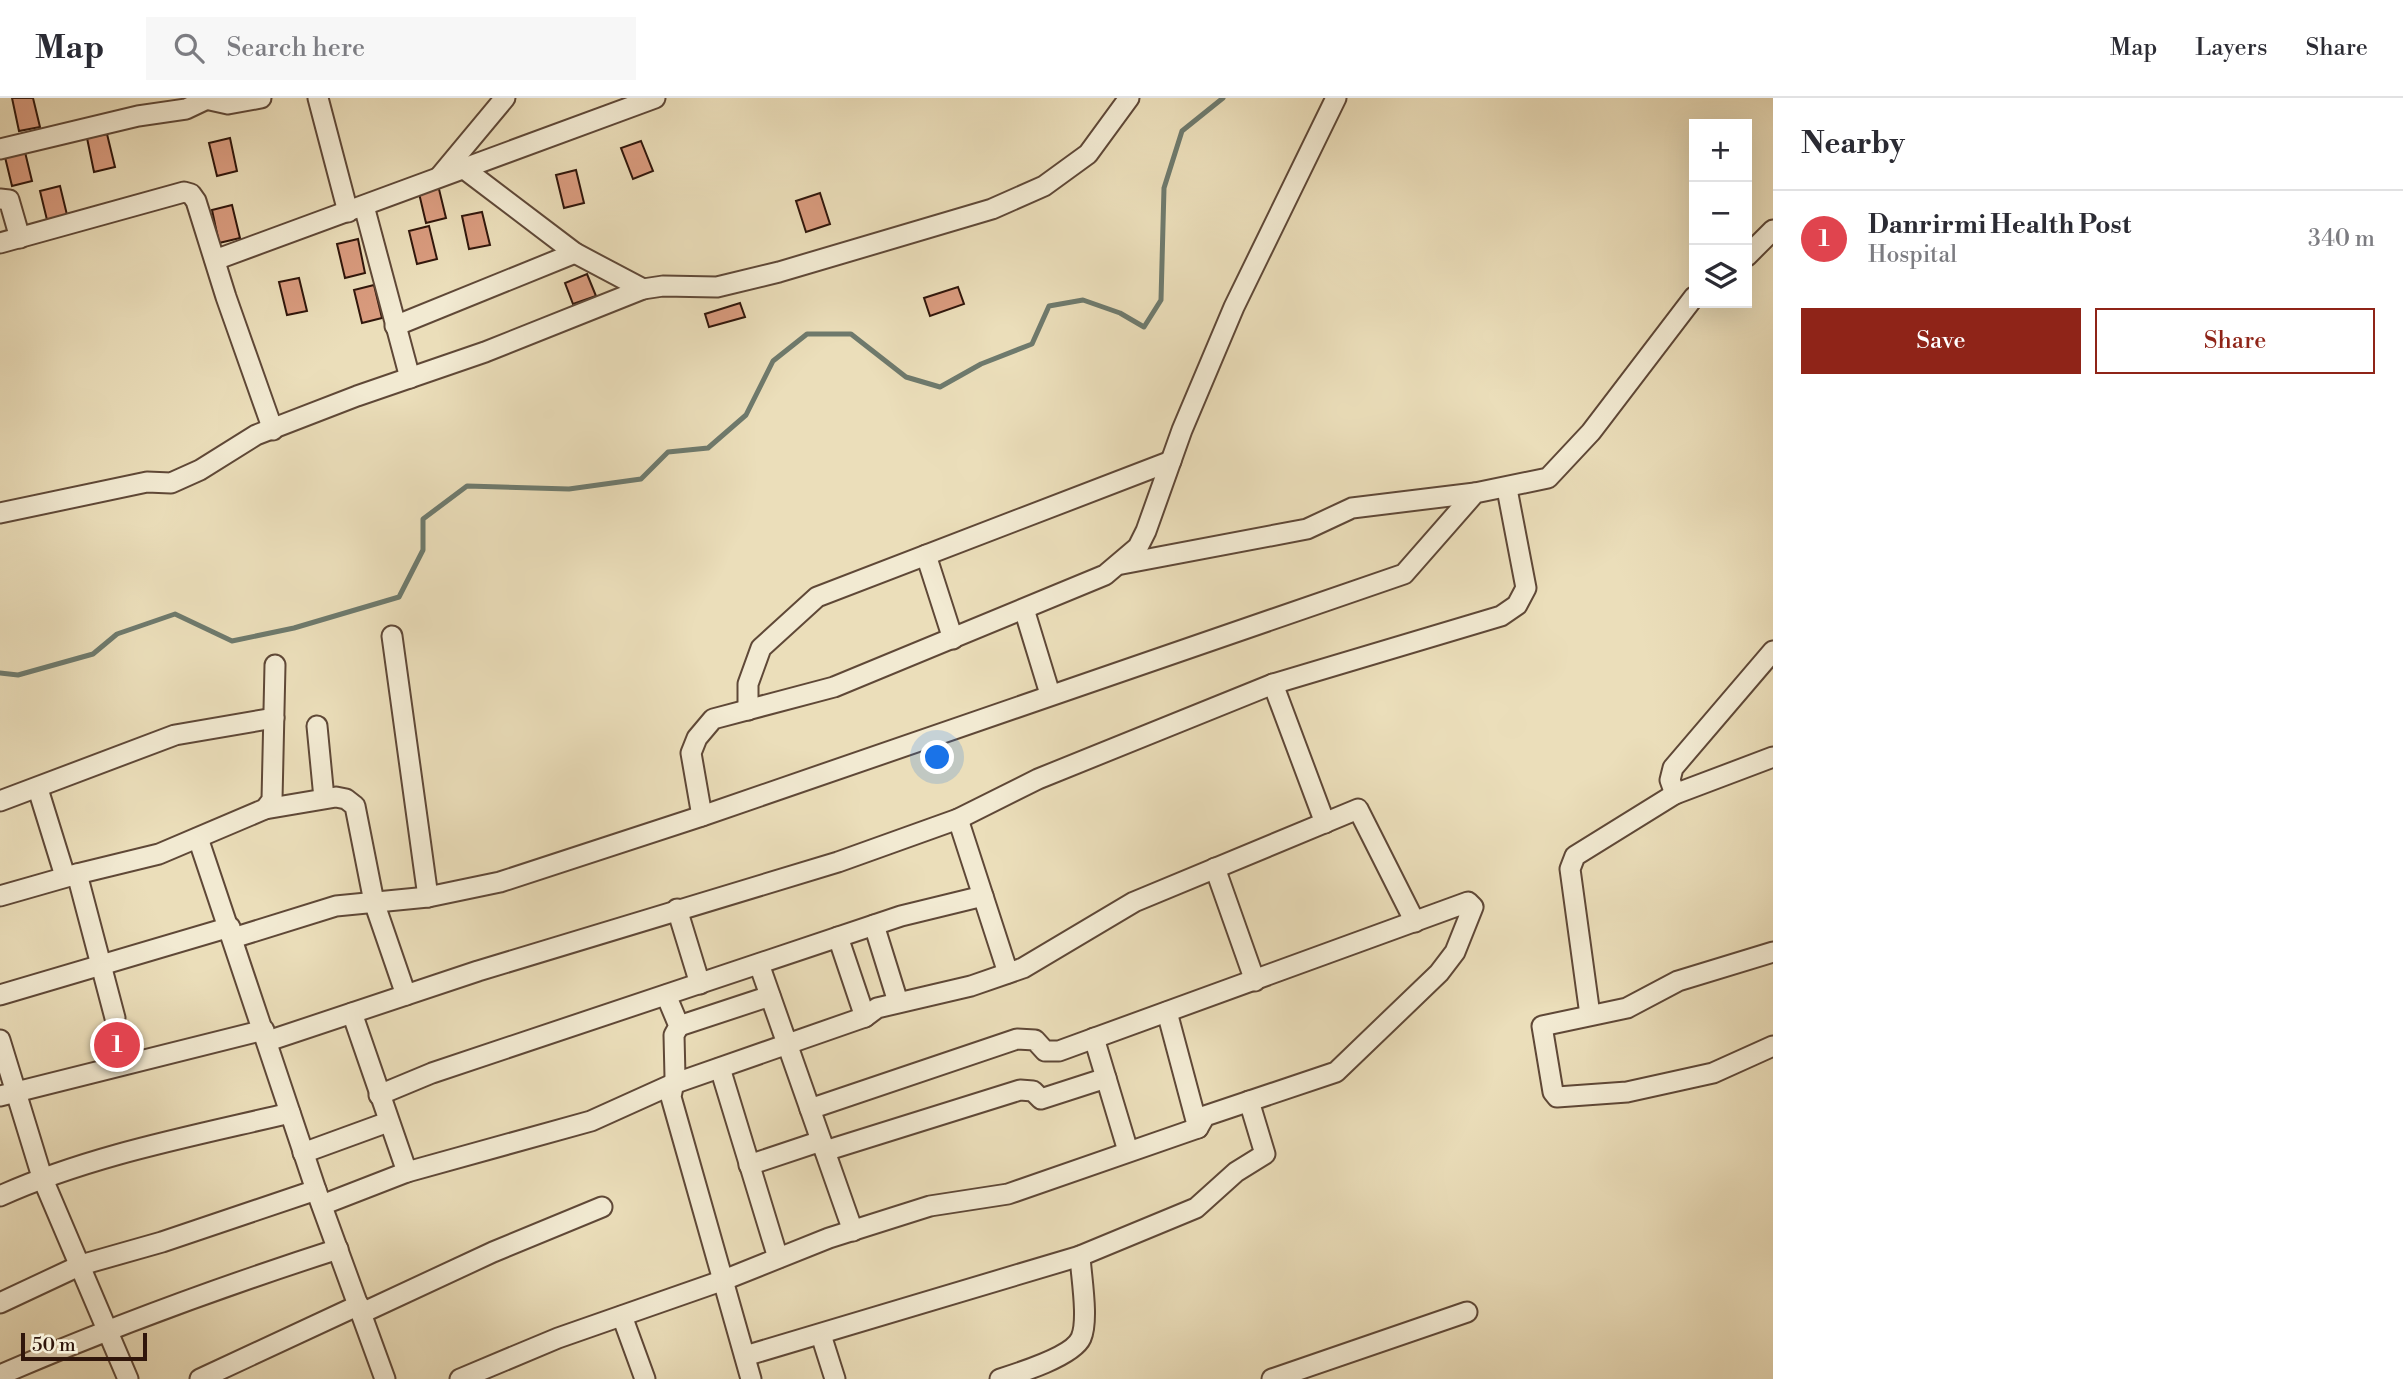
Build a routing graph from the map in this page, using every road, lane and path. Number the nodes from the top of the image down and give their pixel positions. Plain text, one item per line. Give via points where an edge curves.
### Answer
1 (261, 98) edge
2 (317, 98) edge
3 (505, 98) edge
4 (655, 98) edge
5 (1129, 98) edge
6 (1336, 98) edge
7 (203, 99) edge
8 (0, 149) edge
9 (463, 168) junction
10 (439, 177) junction
11 (0, 199) edge
12 (356, 209) junction
13 (1773, 230) edge
14 (20, 238) junction
15 (0, 243) edge
16 (1752, 251) edge
17 (575, 253) junction
18 (215, 260) junction
19 (643, 289) junction
20 (1689, 304) edge
21 (395, 326) junction
22 (410, 378) junction
23 (273, 430) junction
24 (1171, 461) junction
25 (1507, 489) junction
26 (1475, 493) junction
27 (0, 513) edge
28 (926, 555) junction
29 (1122, 564) junction
30 (1024, 609) junction
31 (392, 636) dead end
32 (953, 639) junction
33 (1773, 651) edge
34 (275, 665) dead end
35 (1273, 684) junction
36 (1051, 694) junction
37 (748, 710) junction
38 (274, 718) junction
39 (317, 726) dead end
40 (1773, 757) edge
41 (38, 789) junction
42 (1675, 794) junction
43 (324, 798) junction
44 (0, 802) edge
45 (265, 809) junction
46 (702, 816) junction
47 (958, 819) junction
48 (1325, 822) junction
49 (198, 838) junction
50 (1215, 868) junction
51 (71, 875) junction
52 (0, 896) edge
53 (983, 896) junction
54 (428, 897) junction
55 (374, 902) junction
56 (677, 909) junction
57 (1415, 922) junction
58 (874, 925) junction
59 (232, 933) junction
60 (838, 937) junction
61 (1773, 952) edge
62 (759, 964) junction
63 (101, 966) junction
64 (1008, 972) junction
65 (1255, 981) junction
66 (700, 984) junction
67 (0, 995) edge
68 (406, 995) junction
69 (666, 995) junction
70 (770, 996) junction
71 (898, 1002) junction
72 (1167, 1012) junction
73 (352, 1013) junction
74 (1590, 1016) junction
75 (865, 1017) junction
76 (116, 1018) dead end
77 (679, 1026) junction
78 (266, 1035) junction
79 (1094, 1038) junction
80 (0, 1040) edge
81 (787, 1044) junction
82 (1773, 1046) edge
83 (720, 1068) junction
84 (1106, 1078) junction
85 (673, 1084) junction
86 (7, 1093) edge
87 (379, 1095) junction
88 (1249, 1101) junction
89 (810, 1109) junction
90 (290, 1113) junction
91 (388, 1122) junction
92 (1198, 1128) junction
93 (823, 1146) junction
94 (1128, 1151) junction
95 (303, 1153) junction
96 (749, 1165) junction
97 (407, 1172) junction
98 (42, 1177) junction
99 (0, 1196) edge
100 (319, 1198) junction
101 (602, 1207) dead end
102 (853, 1231) junction
103 (338, 1249) junction
104 (1080, 1256) junction
105 (778, 1258) junction
106 (81, 1265) junction
107 (724, 1280) junction
108 (0, 1303) edge
109 (361, 1309) junction
110 (1467, 1312) dead end
111 (622, 1316) junction
112 (107, 1328) junction
113 (821, 1335) junction
114 (745, 1356) junction
115 (0, 1375) edge
116 (128, 1379) edge
117 (200, 1379) edge
118 (385, 1379) edge
119 (460, 1379) edge
120 (645, 1379) edge
121 (751, 1379) edge
122 (835, 1379) edge
123 (1000, 1379) edge
124 (1272, 1379) edge

1 - 7 street via 228,104
2 - 12 street
3 - 10 street
4 - 9 street
5 - 19 street via 1088,154 1044,186 992,209 717,287
6 - 24 street via 1234,307
7 - 8 street via 186,109
9 - 10 street
9 - 17 street
10 - 12 street
11 - 14 street via 9,200
12 - 18 street
12 - 21 street
13 - 16 street
14 - 15 street
14 - 18 street via 184,192 196,201
17 - 19 street
17 - 21 street
18 - 23 street
19 - 22 street
20 - 25 street via 1637,374 1548,478
21 - 22 street
22 - 23 street
23 - 27 street via 171,483 148,482
24 - 28 street
24 - 29 street via 1146,531
25 - 26 street
25 - 35 street via 1526,588 1517,605 1501,616
26 - 29 street via 1352,508 1307,529
26 - 36 street via 1404,574
28 - 32 street
28 - 37 street via 817,597 802,608 761,648 748,684
29 - 30 street
30 - 32 street
30 - 36 street
31 - 54 street
32 - 37 street via 834,687
33 - 42 street via 1674,768 1670,780
34 - 38 street
35 - 47 street via 1038,779
35 - 48 street
36 - 46 street
37 - 46 street via 713,719 696,737 691,753
38 - 41 street via 175,735
38 - 45 street via 272,800
39 - 43 street
40 - 42 street
41 - 44 street
41 - 51 street
42 - 74 street via 1571,862
43 - 45 street
43 - 55 street via 346,799 355,806
45 - 49 street
46 - 54 street via 500,882
47 - 53 street
47 - 56 street via 838,862
48 - 50 street
48 - 57 street via 1359,809
49 - 51 street via 159,854
49 - 59 street
50 - 64 street via 1134,902 1023,968
50 - 65 street
51 - 52 street
51 - 63 street
53 - 58 street
53 - 64 street
54 - 55 street
55 - 59 street via 336,906
55 - 68 street
56 - 66 street
56 - 68 street
57 - 65 street
57 - 88 street via 1468,902 1473,907 1455,952 1439,973 1336,1072
58 - 60 street
58 - 71 street
59 - 63 street
59 - 78 street
60 - 62 street
60 - 75 street
61 - 74 street via 1678,981 1627,1008
62 - 66 street
62 - 70 street
63 - 67 street
63 - 76 street
64 - 71 street via 971,986
65 - 72 street
66 - 69 street
68 - 73 street
69 - 77 street
69 - 87 street
70 - 77 street
70 - 81 street
71 - 75 street
72 - 79 street
72 - 92 street
73 - 78 street
73 - 87 street
74 - 82 street via 1542,1026 1557,1097 1627,1092 1713,1073
75 - 81 street
77 - 85 street via 674,1035
78 - 86 street
78 - 90 street
79 - 84 street
79 - 89 street via 1053,1052 1045,1051 1035,1040 1017,1039
80 - 86 street
81 - 83 street
81 - 89 street
83 - 85 street
83 - 96 street
84 - 93 street via 1041,1099 1033,1091 1020,1090
84 - 94 street
85 - 97 street via 591,1121
85 - 107 street via 671,1097
86 - 98 street
87 - 91 street
88 - 92 street via 1205,1116
88 - 104 street via 1265,1149 1263,1157 1236,1172 1196,1208
89 - 93 street
90 - 95 street
90 - 98 street
91 - 95 street
91 - 97 street
92 - 94 street
93 - 96 street
93 - 102 street
94 - 102 street via 1008,1194 930,1206
95 - 100 street
96 - 105 street
97 - 100 street
98 - 99 street
98 - 106 street
100 - 103 street
100 - 106 street
101 - 109 street
102 - 105 street
103 - 109 street
103 - 112 street
104 - 113 street
104 - 123 street via 1081,1339 1071,1350
105 - 107 street
106 - 108 street
106 - 112 street
107 - 111 street
107 - 114 street
109 - 117 street
109 - 118 street
110 - 124 street
111 - 119 street
111 - 120 street
112 - 115 street
112 - 116 street
113 - 114 street
113 - 122 street
114 - 121 street

